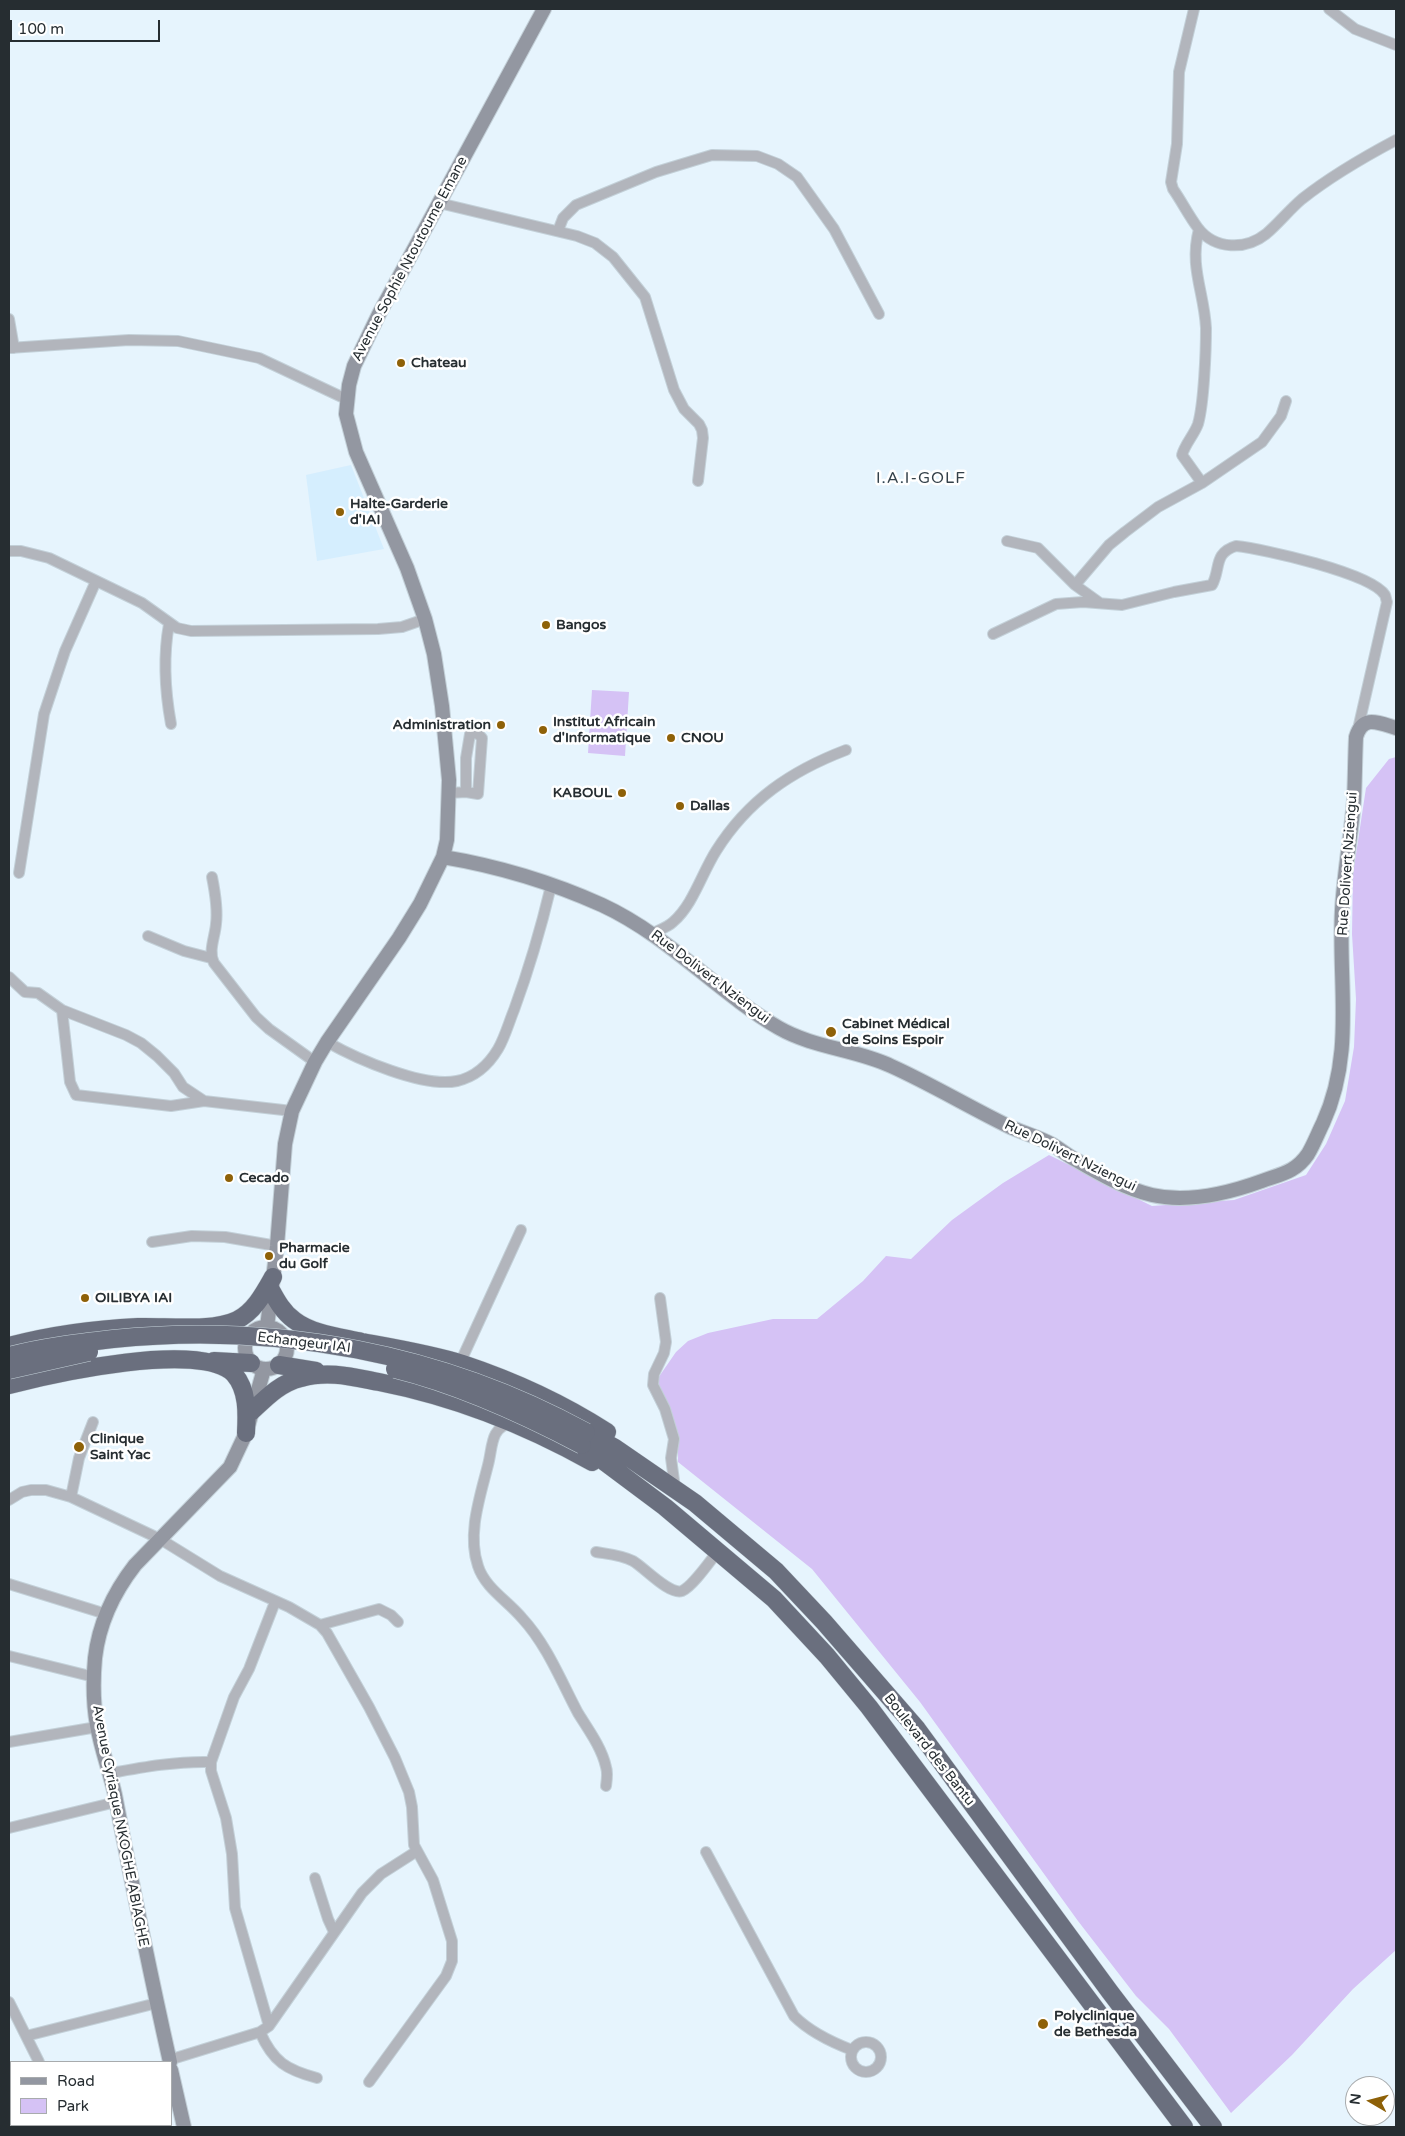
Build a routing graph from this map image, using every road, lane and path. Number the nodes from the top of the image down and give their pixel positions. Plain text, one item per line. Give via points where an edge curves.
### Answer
1 (544, 9) edge
2 (1194, 9) edge
3 (1329, 9) edge
4 (1396, 46) edge
5 (1396, 140) edge
6 (439, 203) junction
7 (1199, 229) junction
8 (558, 231) junction
9 (879, 314) dead end
10 (9, 320) edge
11 (11, 348) edge
12 (346, 398) junction
13 (1286, 400) dead end
14 (698, 481) dead end
15 (1202, 483) junction
16 (1007, 541) dead end
17 (9, 551) edge
18 (96, 581) junction
19 (1075, 584) junction
20 (1101, 603) junction
21 (425, 619) junction
22 (169, 624) junction
23 (993, 634) dead end
24 (171, 724) dead end
25 (1396, 728) edge
26 (1358, 729) junction
27 (846, 750) dead end
28 (466, 792) junction
29 (449, 793) junction
30 (443, 857) junction
31 (20, 873) dead end
32 (212, 876) dead end
33 (550, 886) junction
34 (653, 934) junction
35 (148, 936) dead end
36 (211, 958) junction
37 (9, 977) edge
38 (62, 1010) junction
39 (327, 1042) junction
40 (316, 1062) junction
41 (204, 1101) junction
42 (292, 1111) junction
43 (521, 1230) dead end
44 (152, 1242) dead end
45 (276, 1246) junction
46 (271, 1291) junction
47 (660, 1298) dead end
48 (203, 1327) junction
49 (267, 1330) junction
50 (335, 1337) junction
51 (9, 1346) edge
52 (9, 1356) edge
53 (211, 1361) junction
54 (460, 1363) junction
55 (265, 1366) junction
56 (9, 1370) edge
57 (331, 1374) junction
58 (9, 1385) edge
59 (253, 1406) junction
60 (93, 1422) dead end
61 (511, 1423) junction
62 (246, 1433) junction
63 (584, 1438) junction
64 (675, 1488) junction
65 (71, 1497) junction
66 (9, 1500) edge
67 (665, 1507) junction
68 (160, 1539) junction
69 (718, 1551) junction
70 (596, 1552) dead end
71 (9, 1584) edge
72 (275, 1602) junction
73 (106, 1614) junction
74 (398, 1622) dead end
75 (320, 1625) junction
76 (9, 1656) edge
77 (94, 1677) junction
78 (97, 1727) junction
79 (9, 1742) edge
80 (211, 1762) junction
81 (111, 1773) junction
82 (606, 1786) dead end
83 (116, 1802) junction
84 (9, 1828) edge
85 (416, 1851) junction
86 (706, 1852) dead end
87 (315, 1878) dead end
88 (334, 1932) junction
89 (9, 2002) edge
90 (156, 2003) junction
91 (269, 2026) junction
92 (260, 2032) junction
93 (26, 2036) junction
94 (852, 2050) dead end
95 (38, 2061) edge
96 (169, 2061) edge
97 (172, 2063) edge
98 (172, 2073) edge
99 (317, 2078) dead end
100 (369, 2082) dead end
101 (184, 2127) edge
102 (1184, 2127) edge
103 (1213, 2127) edge

1 - 6 street, Avenue Sophie Ntoutoume Emane
2 - 7 street via 1179,72 1177,144 1171,182
3 - 4 street via 1355,29
5 - 7 street via 1360,160 1302,200 1252,244 1234,246 1213,240
6 - 8 street
6 - 12 street, Avenue Sophie Ntoutoume Emane via 364,343
7 - 15 street via 1195,266 1206,328 1201,405 1197,426 1182,455
8 - 9 street via 563,218 576,206 656,172 712,155 757,156 778,164 797,177 834,229
8 - 14 street via 595,243 613,258 645,297 674,390 684,409 702,430
10 - 11 street
11 - 12 street via 129,340 178,341 259,358
12 - 21 street, Avenue Sophie Ntoutoume Emane via 346,414 356,452 407,568
13 - 15 street via 1281,416 1262,442
15 - 19 street via 1158,507 1125,532 1103,551
16 - 19 street via 1038,548
17 - 18 street via 49,558
18 - 22 street via 142,603
18 - 31 street via 65,650 44,714
19 - 20 street
20 - 23 street via 1056,604
20 - 26 street via 1131,604 1212,585 1218,562 1229,548 1236,546 1317,563 1377,588 1387,602
21 - 22 street via 402,627 378,629 191,631
21 - 29 street, Avenue Sophie Ntoutoume Emane via 442,706
22 - 24 street via 166,675
25 - 26 street via 1372,721
26 - 34 street, Rue Dolivert Nziengui via 1342,914 1344,1040 1336,1090 1305,1158 1294,1170 1250,1186 1226,1192 1172,1197 1129,1187 1075,1160 1052,1144 1010,1127 888,1064 782,1030
27 - 34 street via 814,762 760,798 717,849 688,904 673,922
28 - 28 street via 470,734 477,733 482,738 478,794
28 - 29 street
29 - 30 street, Avenue Sophie Ntoutoume Emane
30 - 33 street, Rue Dolivert Nziengui via 489,866
30 - 39 street, Avenue Sophie Ntoutoume Emane via 399,938
32 - 36 street via 217,922
33 - 34 street, Rue Dolivert Nziengui via 605,906
33 - 39 street via 538,941 507,1026 498,1048 477,1072 457,1081 418,1078 360,1058
35 - 36 street
36 - 40 street via 256,1017
37 - 38 street via 24,992 38,993
38 - 41 street via 141,1043 158,1056 183,1087
38 - 41 street via 70,1082 76,1095 170,1106
39 - 40 street, Avenue Sophie Ntoutoume Emane
40 - 42 street, Avenue Sophie Ntoutoume Emane
41 - 42 street
42 - 45 street, Avenue Sophie Ntoutoume Emane via 285,1144
43 - 54 street
44 - 45 street via 192,1236 225,1237
45 - 46 street, Avenue Sophie Ntoutoume Emane
46 - 48 highway via 245,1316
46 - 49 street, Avenue Sophie Ntoutoume Emane
46 - 50 highway via 295,1321
47 - 64 street via 666,1342 653,1385 674,1439 671,1458
48 - 49 highway
48 - 51 highway via 113,1328
49 - 50 highway
49 - 55 street via 285,1339 287,1347 284,1358
49 - 55 street via 246,1340 244,1347 247,1358
50 - 54 highway
52 - 63 highway, Echangeur IAI, bridge via 57,1345 172,1334 229,1335 327,1344 454,1373 543,1409
53 - 55 highway
53 - 58 highway via 160,1360 93,1366
53 - 62 highway via 226,1368 240,1385 246,1404
54 - 64 highway via 531,1390 591,1422 639,1452
55 - 57 highway
55 - 59 street, Avenue Cyriaque NKOGHE ABIAGHE
56 - 63 highway, Echangeur IAI, bridge via 94,1351 157,1345 228,1344 311,1353 426,1378
57 - 59 highway via 291,1381
57 - 61 highway via 446,1398
59 - 62 street, Avenue Cyriaque NKOGHE ABIAGHE
60 - 65 street via 79,1458
61 - 67 highway via 566,1447
61 - 82 street via 497,1429 476,1513 475,1557 484,1580 523,1618 560,1675 601,1752 606,1767
62 - 68 street, Avenue Cyriaque NKOGHE ABIAGHE via 230,1467
63 - 64 highway, Boulevard des Bantu via 615,1448
63 - 67 highway, Boulevard des Bantu
64 - 103 highway, Boulevard des Bantu via 776,1571 917,1730
65 - 66 street via 46,1490 31,1490
65 - 68 street
67 - 69 highway, Boulevard des Bantu
68 - 72 street via 220,1576
68 - 73 street, Avenue Cyriaque NKOGHE ABIAGHE via 123,1580
69 - 70 street via 687,1588 679,1592 671,1590 633,1561
69 - 102 highway, Boulevard des Bantu via 774,1598 869,1707
71 - 73 street
72 - 75 street
72 - 80 street via 249,1669 234,1697
73 - 77 street, Avenue Cyriaque NKOGHE ABIAGHE via 98,1641
74 - 75 street via 379,1609
75 - 85 street via 395,1758 409,1792
76 - 77 street
77 - 78 street, Avenue Cyriaque NKOGHE ABIAGHE
78 - 79 street
78 - 81 street, Avenue Cyriaque NKOGHE ABIAGHE
80 - 81 street via 144,1766
80 - 91 street via 226,1818 236,1908
81 - 83 street, Avenue Cyriaque NKOGHE ABIAGHE
83 - 84 street
83 - 90 street, Avenue Cyriaque NKOGHE ABIAGHE
85 - 88 street via 373,1881
85 - 100 street via 433,1880 452,1941 452,1961 446,1976
86 - 94 street via 794,2016 827,2040
87 - 88 street
88 - 91 street
89 - 93 street
90 - 93 street
90 - 96 street, Avenue Cyriaque NKOGHE ABIAGHE
91 - 92 street
92 - 97 street
92 - 99 street via 276,2060 294,2071
93 - 95 street
98 - 101 street, Avenue Cyriaque NKOGHE ABIAGHE

